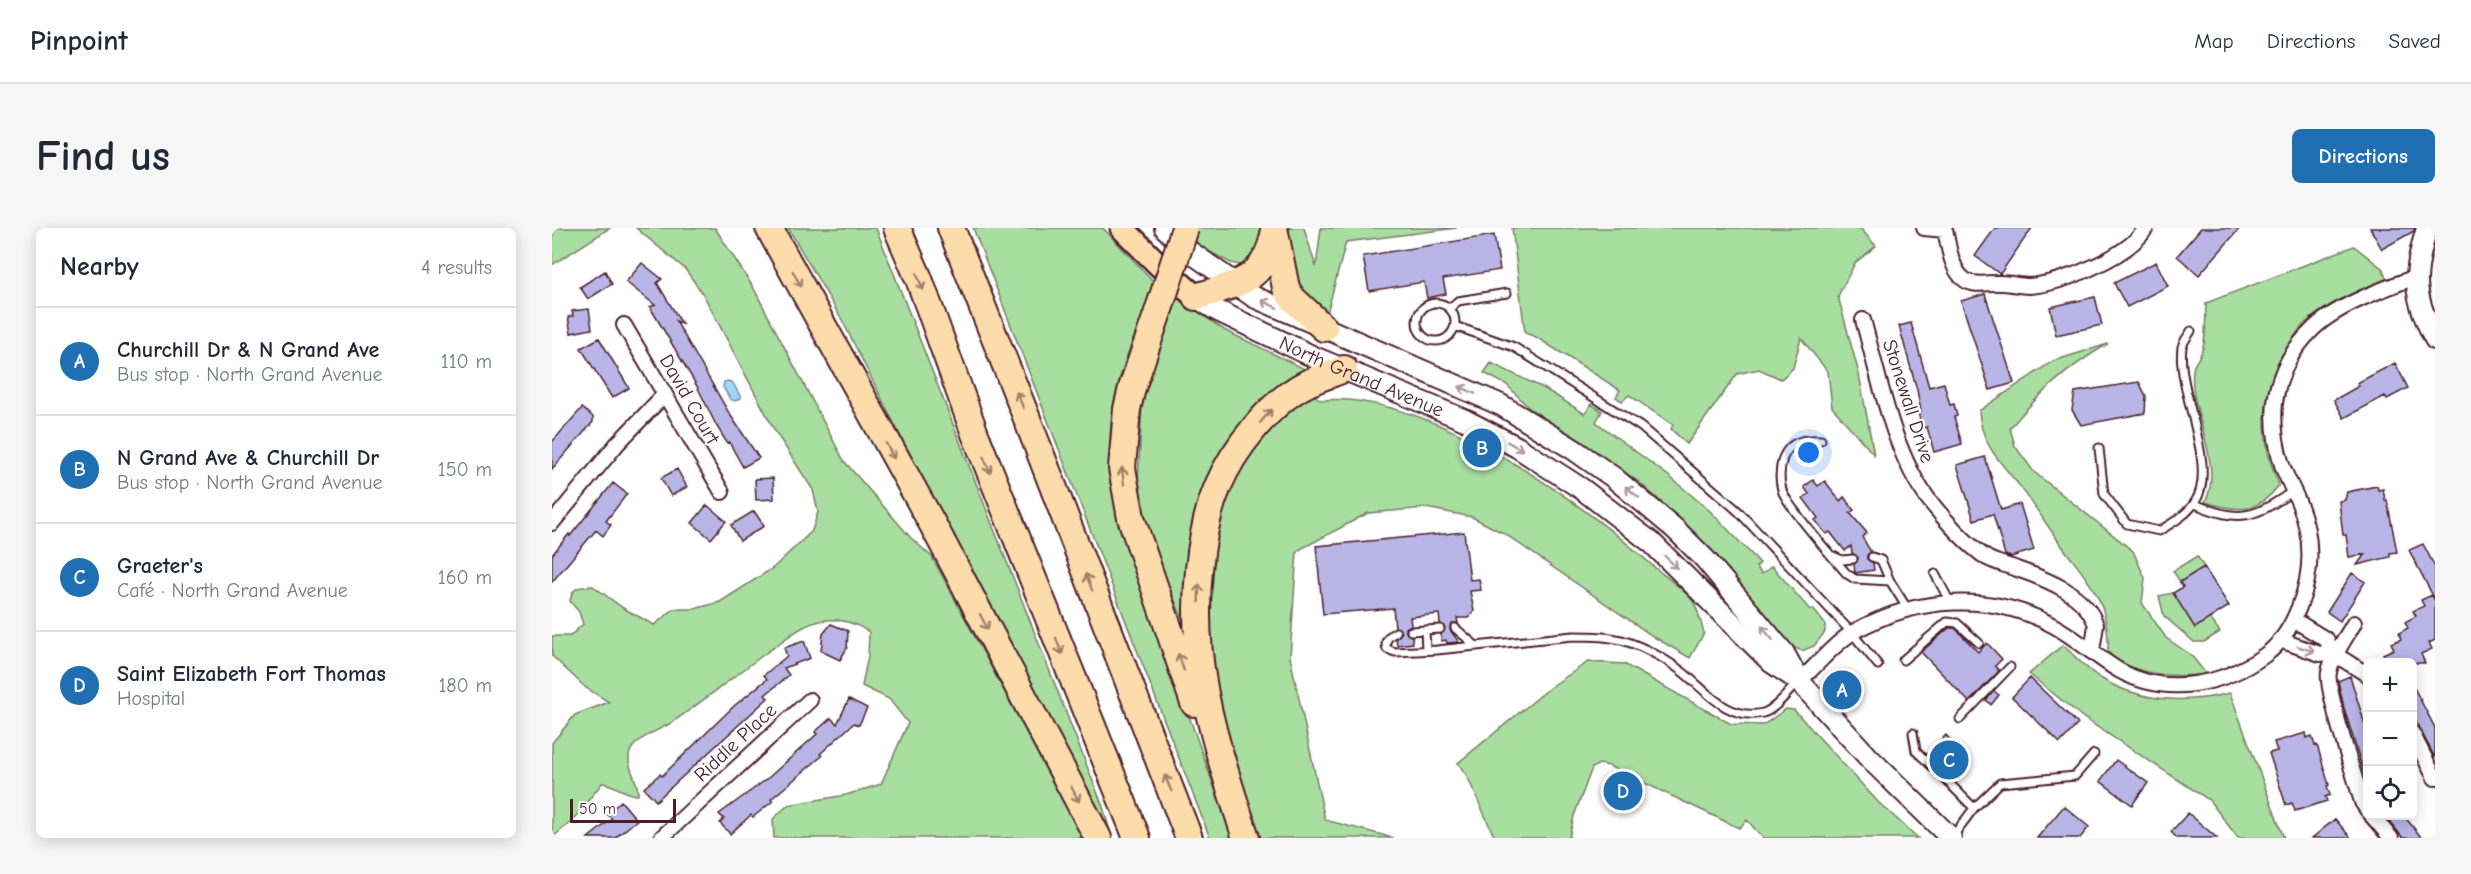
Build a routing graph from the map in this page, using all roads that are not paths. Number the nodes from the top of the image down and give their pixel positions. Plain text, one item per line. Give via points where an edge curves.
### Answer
1 (769, 228) edge
2 (897, 228) edge
3 (951, 228) edge
4 (1122, 228) edge
5 (1166, 228) edge
6 (1185, 228) edge
7 (1924, 228) edge
8 (2146, 228) edge
9 (2427, 228) edge
10 (1946, 229) edge
11 (1274, 231) edge
12 (2416, 277) junction
13 (1233, 284) junction
14 (1507, 293) dead end
15 (1196, 297) junction
16 (1450, 308) junction
17 (1863, 320) dead end
18 (624, 325) dead end
19 (1455, 326) junction
20 (1324, 328) junction
21 (2191, 331) dead end
22 (2435, 339) edge
23 (1344, 369) junction
24 (665, 394) junction
25 (1821, 440) dead end
26 (2099, 448) dead end
27 (2294, 491) junction
28 (722, 492) dead end
29 (2195, 504) junction
30 (552, 523) edge
31 (1831, 555) junction
32 (1872, 557) dead end
33 (1853, 560) dead end
34 (1935, 574) dead end
35 (1890, 581) junction
36 (1950, 602) junction
37 (1907, 608) junction
38 (2294, 620) junction
39 (2354, 623) dead end
40 (1455, 628) dead end
41 (1440, 629) dead end
42 (1425, 630) junction
43 (1411, 631) dead end
44 (1396, 632) dead end
45 (1852, 633) junction
46 (2280, 640) junction
47 (1979, 643) dead end
48 (1476, 646) junction
49 (1426, 650) junction
50 (2092, 651) junction
51 (2334, 654) junction
52 (1903, 660) dead end
53 (1878, 665) dead end
54 (2010, 667) dead end
55 (2363, 672) edge
56 (1799, 681) junction
57 (810, 700) dead end
58 (1960, 719) dead end
59 (1913, 733) dead end
60 (2417, 743) edge
61 (2094, 754) dead end
62 (1935, 769) dead end
63 (1941, 775) dead end
64 (2435, 778) edge
65 (1233, 795) junction
66 (2363, 804) edge
67 (1974, 808) junction
68 (2375, 820) edge
69 (661, 838) edge
70 (1098, 838) edge
71 (1137, 838) edge
72 (1189, 838) edge
73 (1246, 838) edge
74 (1951, 838) edge
75 (2391, 838) edge

1 -> 70 highway via 933,525
2 -> 71 highway via 975,435
72 -> 3 highway
4 - 15 main road, North Grand Avenue
5 - 13 main road, North Grand Avenue
65 -> 6 highway, bridge via 1203,727 1144,562 1123,479 1127,409
7 - 10 street
8 - 10 street via 2130,244 2085,272 2027,286 1966,281 1957,273
9 - 12 main road
11 - 13 highway via 1270,252 1259,269
11 - 20 highway via 1286,288
12 - 22 main road via 2421,311
12 - 27 street via 2379,290 2315,327 2287,364 2272,419 2283,468
13 - 15 highway
20 -> 13 main road, North Grand Avenue
14 - 16 lane via 1458,301
15 - 23 main road, North Grand Avenue
16 - 19 lane
16 - 19 lane via 1438,303 1426,306 1418,316 1418,328 1426,337 1438,341 1449,336
17 - 50 street, Stonewall Drive via 1912,477 1929,501 1984,556 2051,582 2087,609 2096,626
18 - 24 street, David Court
19 - 45 lane via 1514,347 1641,427 1738,511
56 -> 20 main road, North Grand Avenue via 1784,653 1705,560 1613,477 1501,405
21 - 29 lane via 2182,345 2183,365 2204,473
23 -> 56 main road, North Grand Avenue via 1465,420 1517,447 1582,489 1652,543 1771,662
65 -> 23 highway via 1210,721 1199,652 1200,568 1208,517 1218,485 1252,432 1274,407 1304,385
24 - 28 street, David Court
24 - 30 street
25 - 31 lane via 1804,439 1785,452 1780,468 1782,491
26 - 29 lane via 2104,494 2127,524 2159,531
27 - 29 lane via 2265,509 2246,515 2217,513
27 - 38 street via 2310,542 2305,593
31 - 33 lane
31 - 35 lane via 1855,579
32 - 35 lane via 1881,560
34 - 36 lane
35 - 37 lane
36 - 37 street
36 - 50 street via 2002,606 2029,614 2054,625
37 - 45 street
38 - 46 street
38 - 51 street via 2327,640
39 - 51 street
40 - 48 lane
41 - 42 lane
42 - 43 lane
42 - 49 lane
44 - 49 lane via 1387,639 1387,649
45 - 53 lane
45 - 56 street
46 - 50 street via 2267,654 2224,678 2185,685 2140,680
46 -> 51 street via 2320,654
47 - 52 lane via 1957,623 1947,622
48 - 49 lane
48 - 56 lane via 1573,636 1627,642 1682,672 1722,706 1738,713 1763,713
51 - 55 street
51 - 66 street via 2328,673 2330,686
54 - 58 lane
56 - 74 main road, North Grand Avenue via 1886,776
57 - 69 street, Riddle Place
59 - 62 lane via 1916,751
60 - 64 street
61 - 67 lane via 2075,776 2000,783
63 - 67 lane
65 - 73 highway
67 - 74 lane
68 - 75 street

